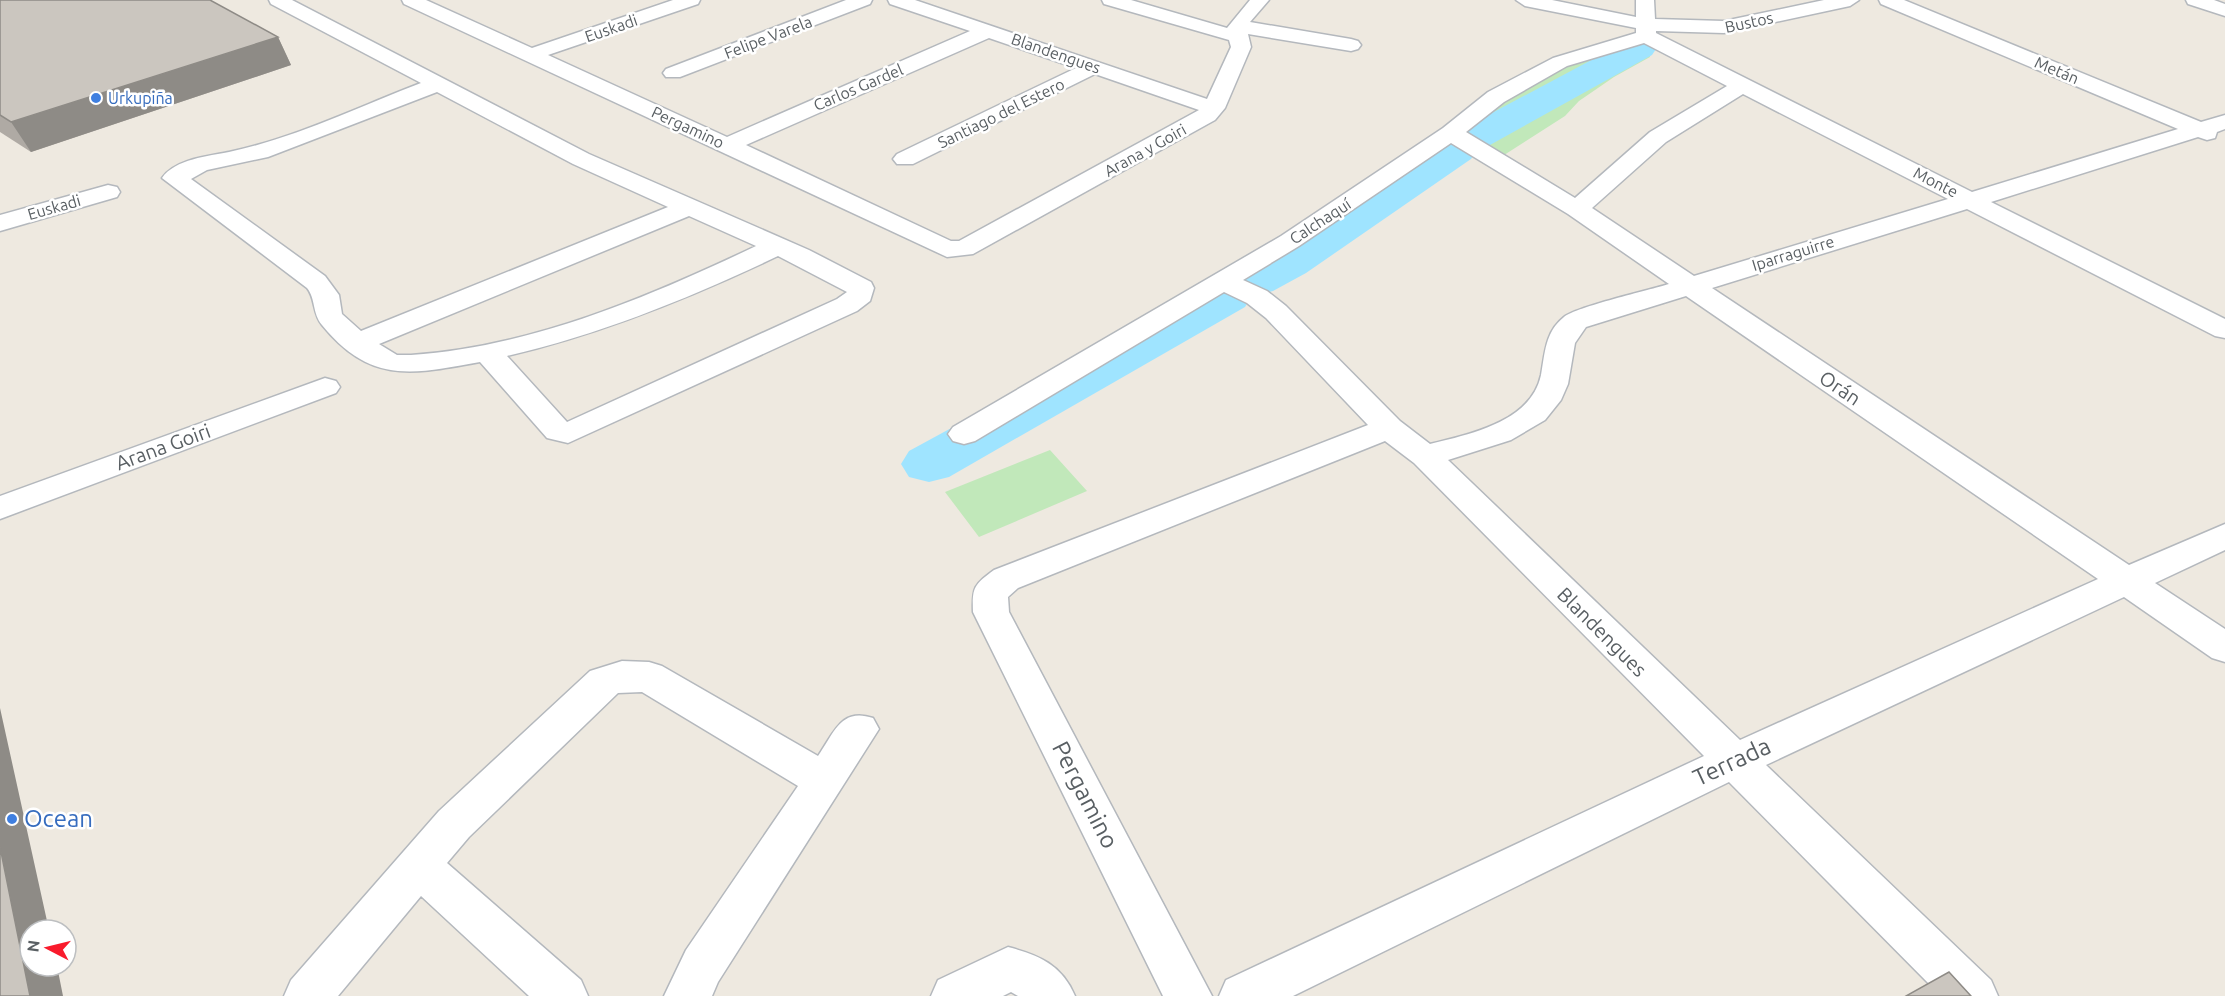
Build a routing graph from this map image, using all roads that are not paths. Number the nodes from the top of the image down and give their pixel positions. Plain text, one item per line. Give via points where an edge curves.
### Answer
1 (278, 0) edge
2 (411, 0) edge
3 (691, 0) edge
4 (863, 0) edge
5 (897, 0) edge
6 (1111, 0) edge
7 (1260, 0) edge
8 (1525, 0) edge
9 (1850, 0) edge
10 (1888, 0) edge
11 (2195, 0) edge
12 (2225, 10) edge
13 (1646, 20) edge
14 (982, 27) junction
15 (1236, 31) junction
16 (1351, 45) dead end
17 (530, 55) junction
18 (1096, 66) junction
19 (673, 73) dead end
20 (438, 84) junction
21 (1743, 84) junction
22 (1214, 108) junction
23 (2225, 122) edge
24 (2199, 130) junction
25 (1451, 133) junction
26 (719, 141) junction
27 (2225, 141) edge
28 (905, 159) dead end
29 (108, 192) dead end
30 (1971, 199) junction
31 (689, 207) junction
32 (1577, 209) junction
33 (0, 223) edge
34 (777, 246) junction
35 (964, 249) joint
36 (1222, 281) junction
37 (1689, 286) junction
38 (2225, 330) edge
39 (359, 342) junction
40 (489, 353) junction
41 (325, 387) dead end
42 (1389, 428) junction
43 (964, 434) dead end
44 (1425, 456) junction
45 (0, 508) edge
46 (2225, 536) edge
47 (2125, 580) junction
48 (2225, 648) edge
49 (859, 729) dead end
50 (1734, 761) junction
51 (825, 781) junction
52 (419, 866) junction
53 (308, 996) edge
54 (564, 996) edge
55 (688, 996) edge
56 (955, 996) edge
57 (1052, 996) edge
58 (1188, 996) edge
59 (1243, 996) edge
60 (1974, 996) edge

1 - 20 street
2 - 17 street, Pergamino
3 - 17 street, Euskadi
4 - 19 street, Felipe Varela
5 - 14 street, Blandengues
6 - 15 street via 1219,33
7 - 15 street
8 - 13 street
9 - 13 street, Bustos via 1724,27 1695,29
10 - 24 street, Metán
11 - 12 street
13 - 21 street, Monte
13 - 25 street, Calchaquí via 1531,76
14 - 18 street, Blandengues
14 - 26 street, Carlos Gardel
15 - 16 street
15 - 22 street via 1241,47
17 - 26 street, Pergamino
18 - 22 street, Blandengues
18 - 28 street, Santiago del Estero
20 - 31 street via 581,159
20 - 39 street via 260,153 200,165 174,178 316,282 326,297 330,317
21 - 30 street, Monte
21 - 32 street via 1658,137
22 - 35 street, Arana y Goiri
23 - 24 street, Iparraguirre
24 - 27 street, Metán
24 - 30 street, Iparraguirre
25 - 32 street, Orán
25 - 36 street, Calchaquí via 1290,241
26 - 35 street, Pergamino via 947,249
29 - 33 street, Euskadi
30 - 37 street, Iparraguirre
30 - 38 street, Monte
31 - 34 street
31 - 39 street
32 - 37 street, Orán
34 - 40 street via 624,311
34 - 40 street via 861,288 860,295 847,305 568,433 558,430
36 - 42 street, Blandengues via 1257,297 1276,312
36 - 43 street, Calchaquí
37 - 44 street, Iparraguirre via 1576,321 1559,340 1553,386 1539,411 1485,438
37 - 47 street, Orán
39 - 40 street via 388,362 411,364
41 - 45 street, Arana Goiri
42 - 44 street, Blandengues
42 - 58 street, Pergamino via 1006,579 990,592 991,612
44 - 50 street, Blandengues
46 - 47 street, Terrada
47 - 48 street, Orán
47 - 50 street, Terrada
49 - 51 street
50 - 59 street, Terrada
50 - 60 street, Blandengues
51 - 52 street via 649,677 622,676 604,682 454,824
51 - 55 street via 702,966
52 - 53 street
52 - 54 street
56 - 57 street via 1008,969 1030,975

